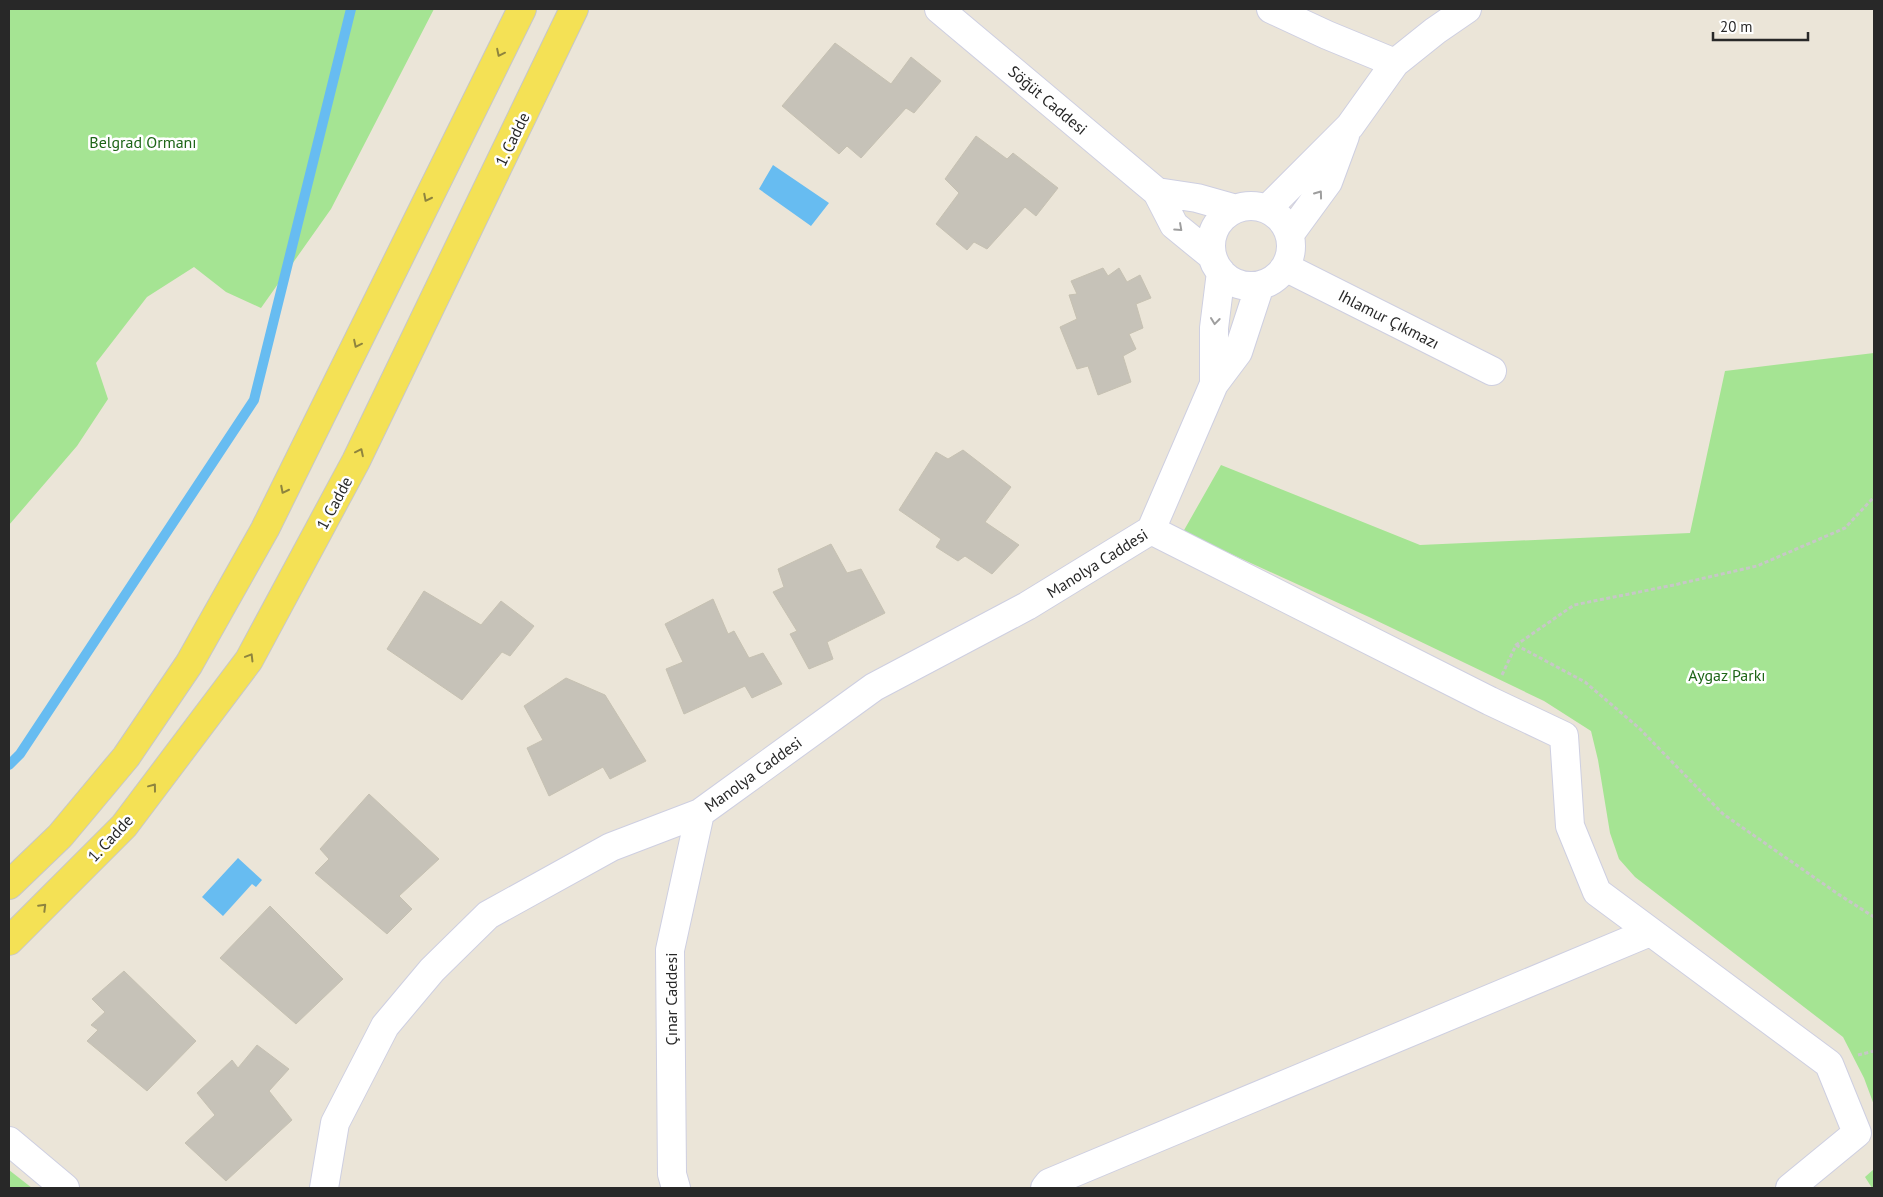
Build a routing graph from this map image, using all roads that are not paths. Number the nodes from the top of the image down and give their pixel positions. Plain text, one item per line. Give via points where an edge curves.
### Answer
1 (522, 9) edge
2 (574, 9) edge
3 (939, 9) edge
4 (1271, 9) edge
5 (1467, 9) edge
6 (1394, 63) junction
7 (1350, 126) junction
8 (1157, 192) junction
9 (1236, 209) junction
10 (1268, 209) junction
11 (1290, 234) junction
12 (1217, 264) junction
13 (1285, 268) junction
14 (1260, 285) junction
15 (1492, 371) dead end
16 (1214, 384) junction
17 (1151, 530) junction
18 (700, 813) junction
19 (9, 885) edge
20 (1650, 932) junction
21 (9, 941) edge
22 (9, 1141) edge
23 (65, 1188) edge
24 (324, 1188) edge
25 (676, 1188) edge
26 (1046, 1188) edge
27 (1790, 1188) edge

1 -> 19 main road via 265,529 189,664 126,757 60,836
21 -> 2 main road, 1. Cadde via 124,826 249,660 356,461
3 - 8 street, Söğüt Caddesi
4 - 6 street
5 - 6 street
6 - 7 street
7 - 10 street
11 -> 7 street via 1328,182
8 - 9 street via 1197,198
8 -> 12 street via 1174,225
9 - 10 street via 1252,206
9 - 12 street via 1218,223 1213,233 1211,244
10 - 11 street via 1285,223
11 - 13 street via 1292,245
12 - 14 street via 1229,279 1239,284
12 -> 16 street
13 - 14 street via 1279,276
13 - 15 street, Ihlamur Çıkmazı
14 - 16 street via 1238,352
16 - 17 street, Manolya Caddesi
17 - 18 street, Manolya Caddesi via 1026,606 874,687
17 - 20 street via 1564,736 1570,826 1597,892
18 - 24 street, Manolya Caddesi via 611,847 488,915 432,970 386,1026 335,1123
18 - 25 street, Çınar Caddesi via 670,950 672,1174
20 - 26 street via 1058,1179
20 - 27 street via 1829,1064 1857,1133
22 - 23 street

